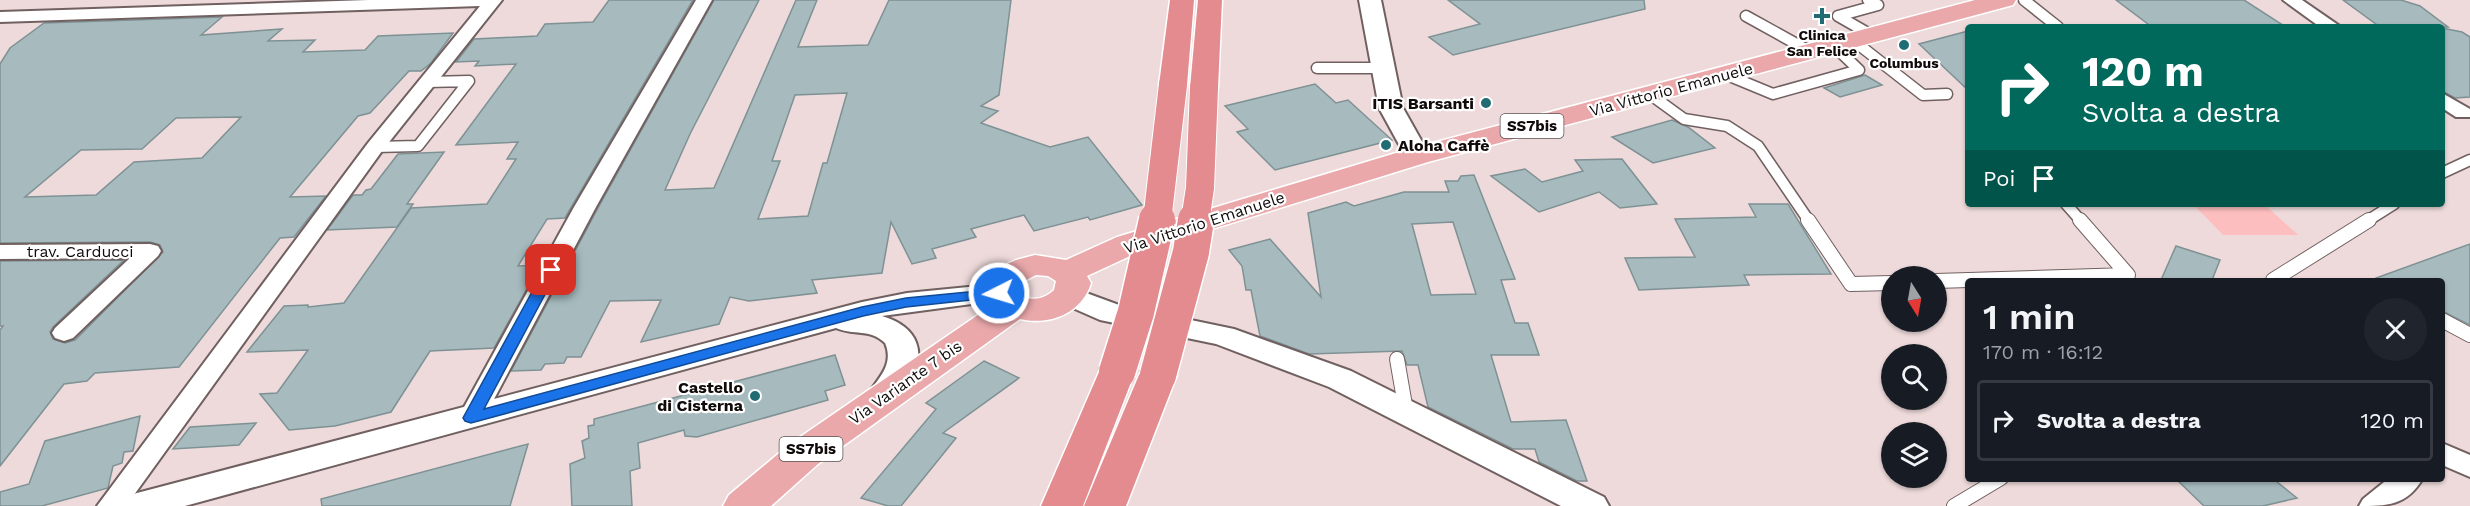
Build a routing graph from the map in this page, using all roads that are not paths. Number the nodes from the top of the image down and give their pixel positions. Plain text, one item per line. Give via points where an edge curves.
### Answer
1 (704, 0) edge
2 (1182, 0) edge
3 (1209, 0) edge
4 (1370, 0) edge
5 (1868, 0) edge
6 (2004, 0) edge
7 (2024, 0) edge
8 (2291, 0) edge
9 (493, 1) edge
10 (1746, 16) dead end
11 (0, 17) edge
12 (2054, 24) edge
13 (2327, 24) edge
14 (1843, 44) junction
15 (1317, 68) dead end
16 (1382, 68) junction
17 (1727, 75) junction
18 (428, 82) junction
19 (1189, 87) junction
20 (1947, 94) dead end
21 (1651, 95) junction
22 (2445, 101) edge
23 (2463, 113) dead end
24 (375, 147) junction
25 (1417, 156) junction
26 (2470, 160) edge
27 (2445, 172) edge
28 (2069, 207) edge
29 (2389, 207) edge
30 (0, 252) edge
31 (2032, 278) edge
32 (2276, 278) edge
33 (1965, 280) edge
34 (1947, 281) edge
35 (1881, 283) edge
36 (1068, 284) junction
37 (1006, 300) junction
38 (2445, 322) edge
39 (804, 327) junction
40 (64, 333) dead end
41 (2470, 335) edge
42 (1397, 359) dead end
43 (882, 397) junction
44 (1406, 411) junction
45 (471, 418) junction
46 (2445, 454) edge
47 (2470, 467) edge
48 (1994, 482) edge
49 (2404, 482) edge
50 (1580, 500) edge
51 (111, 506) edge
52 (136, 506) edge
53 (744, 506) edge
54 (1062, 506) edge
55 (1106, 506) edge
56 (1954, 506) edge
57 (2373, 506) edge

1 - 45 street via 585,207
2 - 19 highway
3 - 19 highway
4 - 16 street
5 - 14 lane via 1878,5 1838,16
6 - 14 main road, Via Vittorio Emanuele / SS7bis
7 - 12 lane
8 - 13 street
9 - 11 street
9 - 18 street
10 - 14 lane
14 - 17 main road, Via Vittorio Emanuele / SS7bis
14 - 17 lane via 1859,70 1773,94
14 - 20 lane via 1923,95
15 - 16 lane
16 - 25 street via 1391,108
17 - 21 main road, Via Vittorio Emanuele / SS7bis
18 - 24 street
18 - 24 lane via 469,81 418,146
19 - 54 highway, bridge via 1136,312 1117,372
19 - 55 highway, bridge via 1200,188 1191,252 1158,375
21 - 25 main road, Via Vittorio Emanuele / SS7bis
21 - 35 lane via 1684,119 1727,126 1758,146 1851,284
22 - 23 street
24 - 51 street
25 - 36 main road, Via Vittorio Emanuele / SS7bis via 1129,244
26 - 27 lane
28 - 31 lane via 2128,275
29 - 32 lane
30 - 40 street, trav. Carducci via 150,251
33 - 34 lane
36 - 37 main road, Via Vittorio Emanuele via 1063,302 1044,309
36 - 37 main road, Via Variante 7 bis via 1047,265 1023,267 999,285
36 - 44 street via 1111,313 1213,334 1260,349 1340,379
37 - 39 street via 906,303
37 - 43 main road, Via Variante 7 bis / SS7bis
38 - 41 lane
39 - 43 street via 868,321 892,331 901,343 903,362
39 - 45 street
42 - 44 lane
43 - 53 main road, Via Variante 7 bis / SS7bis via 804,454
44 - 50 street
45 - 52 street
46 - 47 street
48 - 56 lane
49 - 57 street

